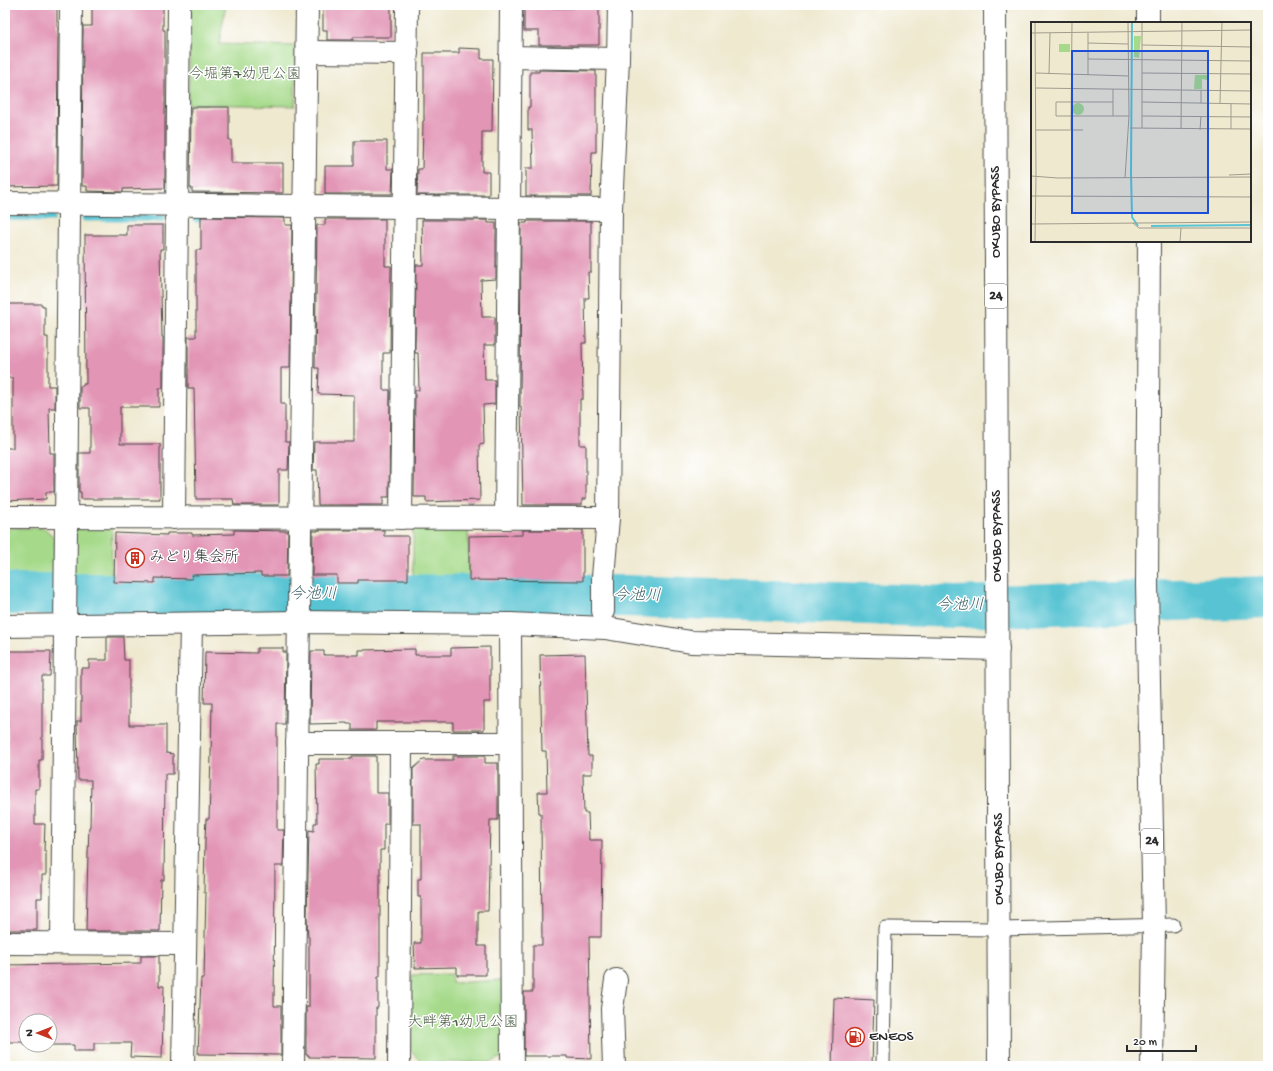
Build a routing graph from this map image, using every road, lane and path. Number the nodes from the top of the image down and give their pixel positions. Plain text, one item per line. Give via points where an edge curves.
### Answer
1 (71, 5) edge
2 (179, 5) edge
3 (307, 5) edge
4 (407, 5) edge
5 (511, 5) edge
6 (619, 5) edge
7 (995, 5) edge
8 (1148, 5) edge
9 (1148, 22) edge
10 (307, 52) junction
11 (407, 53) junction
12 (510, 57) junction
13 (618, 59) junction
14 (5, 203) edge
15 (69, 204) junction
16 (177, 205) junction
17 (305, 206) junction
18 (405, 207) junction
19 (509, 208) junction
20 (611, 209) junction
21 (1150, 242) edge
22 (5, 517) edge
23 (66, 517) junction
24 (174, 518) junction
25 (300, 518) junction
26 (401, 518) junction
27 (506, 518) junction
28 (608, 518) junction
29 (603, 611) dead end
30 (299, 615) junction
31 (65, 619) junction
32 (192, 624) junction
33 (510, 624) junction
34 (5, 626) edge
35 (998, 649) junction
36 (401, 743) junction
37 (510, 743) junction
38 (297, 744) junction
39 (1164, 925) junction
40 (999, 929) junction
41 (5, 943) edge
42 (62, 943) junction
43 (185, 944) junction
44 (616, 980) dead end
45 (183, 1066) edge
46 (293, 1066) edge
47 (399, 1066) edge
48 (512, 1066) edge
49 (614, 1066) edge
50 (883, 1066) edge
51 (999, 1066) edge
52 (1152, 1066) edge

1 - 15 main road
2 - 16 main road
3 - 10 main road
4 - 11 main road
5 - 12 main road
6 - 13 main road
7 - 35 main road, OKUBO BYPASS / 24
8 - 9 main road
10 - 11 main road
10 - 17 main road
11 - 18 main road
12 - 13 main road
12 - 19 main road
13 - 20 main road
14 - 15 main road
15 - 16 main road
15 - 23 main road
16 - 17 main road
16 - 24 main road
17 - 18 main road
17 - 25 main road
18 - 19 main road
18 - 26 main road
19 - 20 main road
19 - 27 main road
20 - 28 main road
21 - 39 main road, 24 via 1147,585
22 - 23 main road
23 - 24 main road
23 - 31 main road
24 - 25 main road
25 - 26 main road
25 - 30 main road
26 - 27 main road
27 - 28 main road
28 - 29 main road
30 - 32 main road
30 - 33 main road
30 - 38 main road
31 - 32 main road
31 - 34 main road
31 - 42 main road
32 - 43 main road
33 - 35 main road via 605,628 691,642
33 - 37 main road
35 - 40 main road, OKUBO BYPASS / 24
36 - 37 main road
36 - 38 main road
36 - 47 main road
37 - 48 main road
38 - 46 main road
39 - 40 lane
39 - 52 main road, 24
40 - 50 lane via 886,928
40 - 51 main road, OKUBO BYPASS / 24
41 - 42 main road
42 - 43 main road
43 - 45 main road
44 - 49 main road via 612,1009

